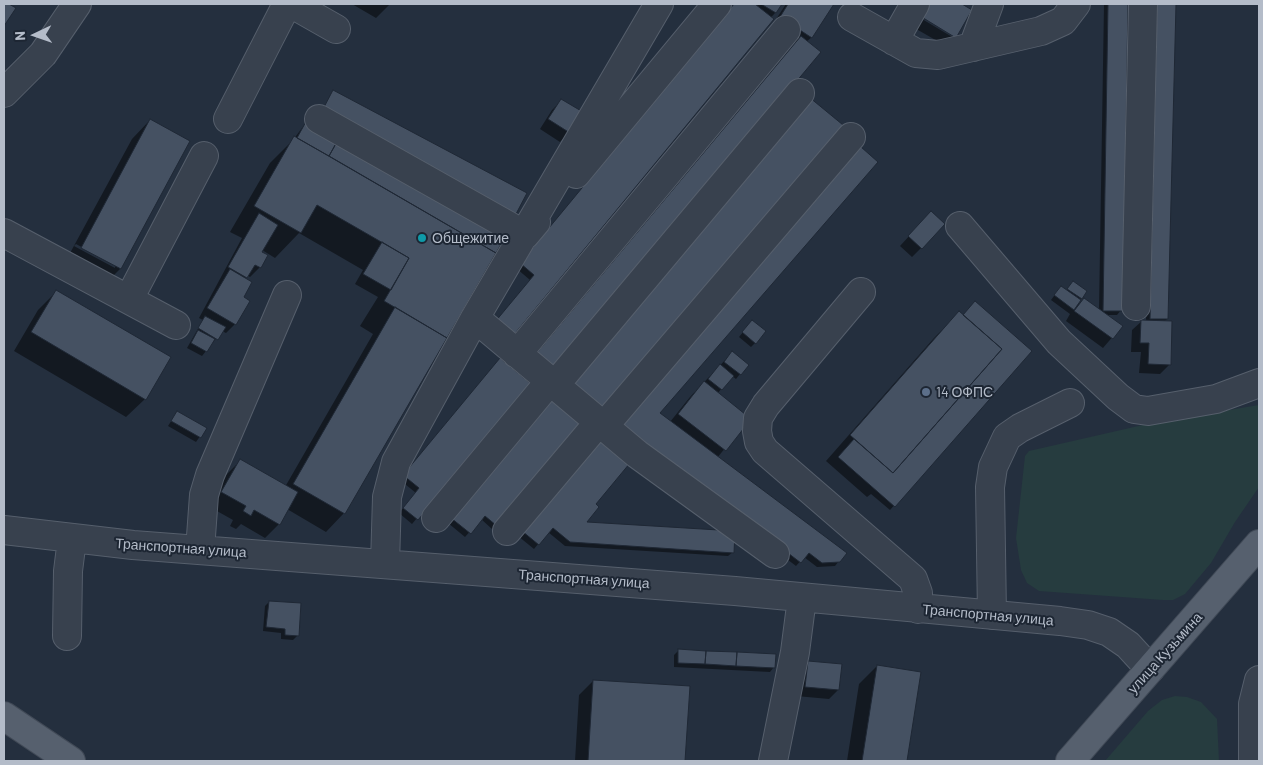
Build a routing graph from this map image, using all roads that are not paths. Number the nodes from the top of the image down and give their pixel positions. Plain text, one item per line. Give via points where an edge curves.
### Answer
1 (77, 4) edge
2 (287, 4) edge
3 (292, 4) edge
4 (659, 4) edge
5 (718, 4) edge
6 (914, 4) edge
7 (989, 4) edge
8 (1076, 4) edge
9 (1143, 4) edge
10 (852, 17) dead end
11 (336, 29) dead end
12 (786, 30) dead end
13 (894, 41) junction
14 (973, 47) junction
15 (4, 93) edge
16 (800, 93) dead end
17 (228, 119) dead end
18 (319, 119) dead end
19 (851, 137) dead end
20 (204, 156) dead end
21 (960, 226) dead end
22 (4, 233) edge
23 (525, 235) junction
24 (862, 292) dead end
25 (287, 295) dead end
26 (128, 299) junction
27 (1136, 306) dead end
28 (475, 318) junction
29 (176, 325) dead end
30 (517, 354) junction
31 (1259, 382) edge
32 (552, 383) junction
33 (1070, 403) dead end
34 (602, 424) junction
35 (436, 518) dead end
36 (4, 530) edge
37 (507, 532) dead end
38 (72, 539) junction
39 (1259, 544) edge
40 (200, 550) junction
41 (775, 554) dead end
42 (384, 564) junction
43 (802, 598) junction
44 (918, 609) junction
45 (992, 615) junction
46 (67, 636) dead end
47 (1150, 668) junction
48 (1257, 686) edge
49 (4, 716) edge
50 (71, 761) edge
51 (773, 761) edge
52 (1070, 761) edge
53 (1253, 761) edge

1 - 15 street via 43,54
2 - 17 street
3 - 11 street
4 - 23 street
5 - 23 street
6 - 13 street
7 - 14 street
8 - 14 street via 1063,21 1053,27
9 - 27 street
10 - 13 street
12 - 30 street
13 - 14 street via 928,55
16 - 32 street
18 - 23 street
19 - 34 street
20 - 26 street
21 - 31 street via 1059,342 1134,409 1148,411 1216,399
22 - 26 street
23 - 28 street
24 - 44 street via 766,405 758,418 756,431 765,451 913,579 918,593
25 - 40 street via 210,475 204,494
26 - 29 street
28 - 30 street
28 - 42 street via 396,462 386,497
30 - 32 street
32 - 34 street
32 - 35 street
33 - 45 street via 1007,438 993,467 990,487
34 - 37 street
34 - 41 street via 637,454
36 - 38 street, Транспортная улица
38 - 40 street, Транспортная улица
38 - 46 street
39 - 47 main road, улица Кузьмина
40 - 42 street, Транспортная улица
42 - 43 street, Транспортная улица
43 - 44 street, Транспортная улица
43 - 51 street via 795,652
44 - 45 street, Транспортная улица
45 - 47 street, Транспортная улица via 1060,621 1102,630 1128,645
47 - 52 main road, улица Кузьмина
48 - 53 street
49 - 50 main road

